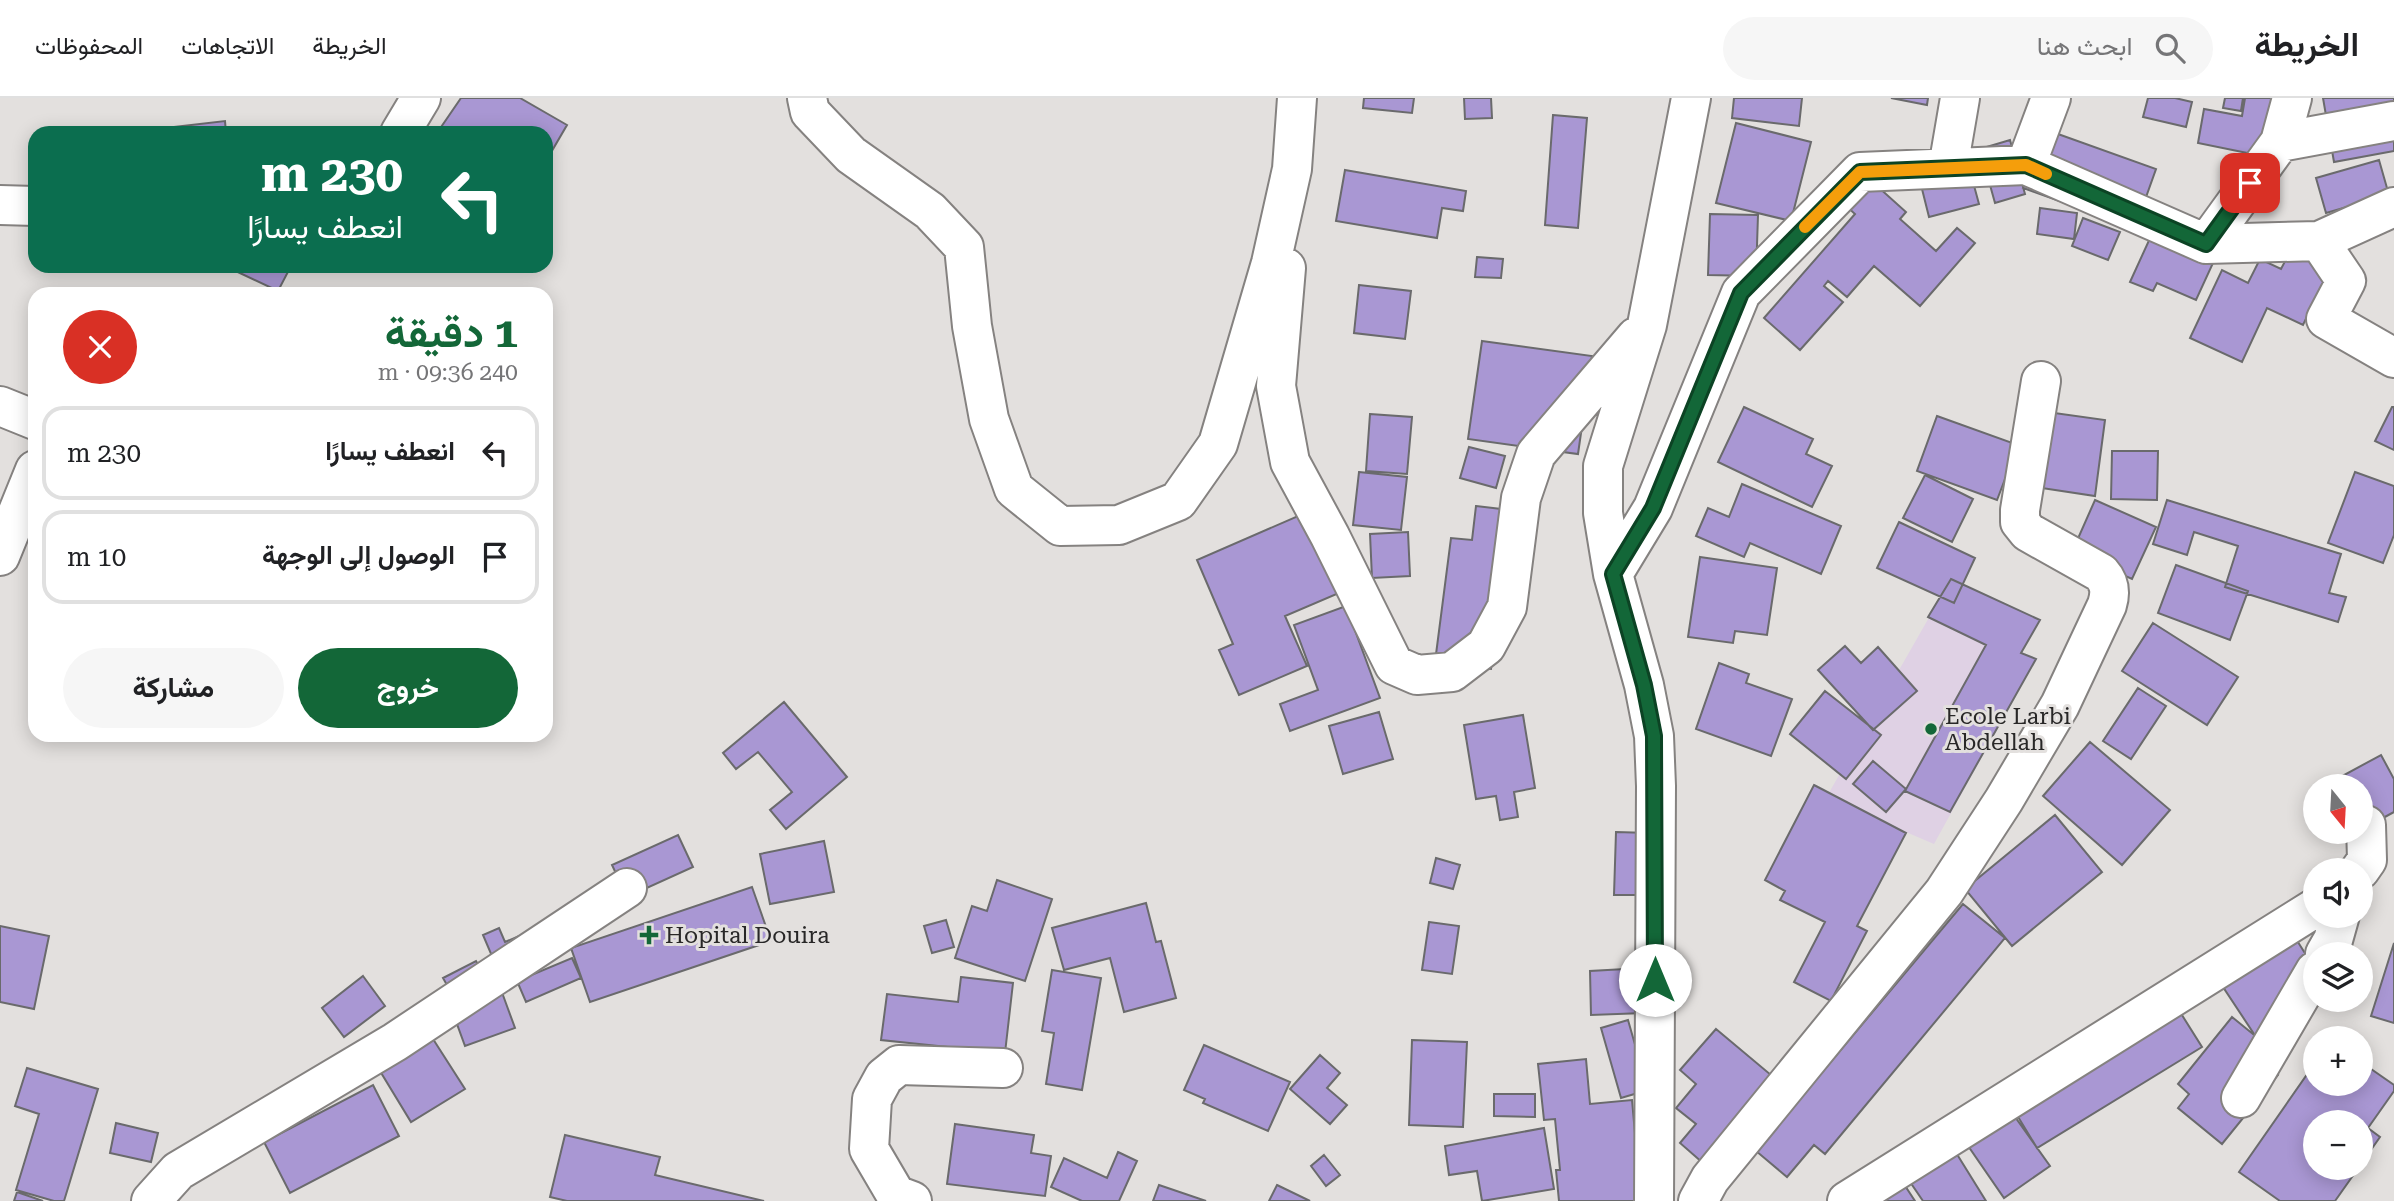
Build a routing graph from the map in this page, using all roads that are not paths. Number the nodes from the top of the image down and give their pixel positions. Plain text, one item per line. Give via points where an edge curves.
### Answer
1 (421, 98) edge
2 (807, 98) edge
3 (1297, 98) edge
4 (1319, 98) edge
5 (1691, 98) edge
6 (1959, 98) edge
7 (2051, 98) edge
8 (2292, 98) edge
9 (2394, 121) edge
10 (404, 126) edge
11 (2280, 142) junction
12 (2026, 165) junction
13 (1948, 168) junction
14 (0, 205) edge
15 (28, 206) edge
16 (2394, 207) edge
17 (2319, 241) junction
18 (2206, 244) junction
19 (1647, 325) junction
20 (2394, 358) edge
21 (2041, 381) dead end
22 (0, 406) edge
23 (28, 417) edge
24 (28, 487) edge
25 (0, 556) edge
26 (1613, 574) junction
27 (2394, 863) edge
28 (2373, 873) edge
29 (627, 888) dead end
30 (2303, 916) edge
31 (2303, 992) edge
32 (1003, 1068) dead end
33 (2241, 1098) dead end
34 (151, 1201) edge
35 (912, 1201) edge
36 (1654, 1201) edge
37 (1698, 1201) edge
38 (1847, 1201) edge

1 - 10 street
2 - 3 street via 810,112 851,155 930,211 964,247 971,326 989,419 1014,489 1060,526 1119,525 1178,501 1218,444 1292,169
4 - 19 street via 1290,226 1276,386 1290,462 1394,665 1417,675 1452,672 1486,646 1507,607 1521,498 1536,454
5 - 19 street
6 - 13 street
7 - 12 street
8 - 11 street
9 - 11 street
11 - 18 street
12 - 13 street
12 - 18 street
13 - 26 street via 1860,172 1741,293 1653,508
14 - 15 street
16 - 17 street
17 - 18 street
17 - 20 street via 2346,281 2326,319
19 - 26 street via 1603,466 1603,513
21 - 37 street via 2020,522 2028,533 2101,573 2109,588 2107,605 2060,705 1944,892 1710,1180
22 - 23 street
24 - 25 street
26 - 36 street via 1654,736
27 - 28 street
29 - 34 street via 395,1042 178,1171
30 - 38 street
31 - 33 street
32 - 35 street via 899,1065 884,1077 872,1100 869,1149 896,1195

